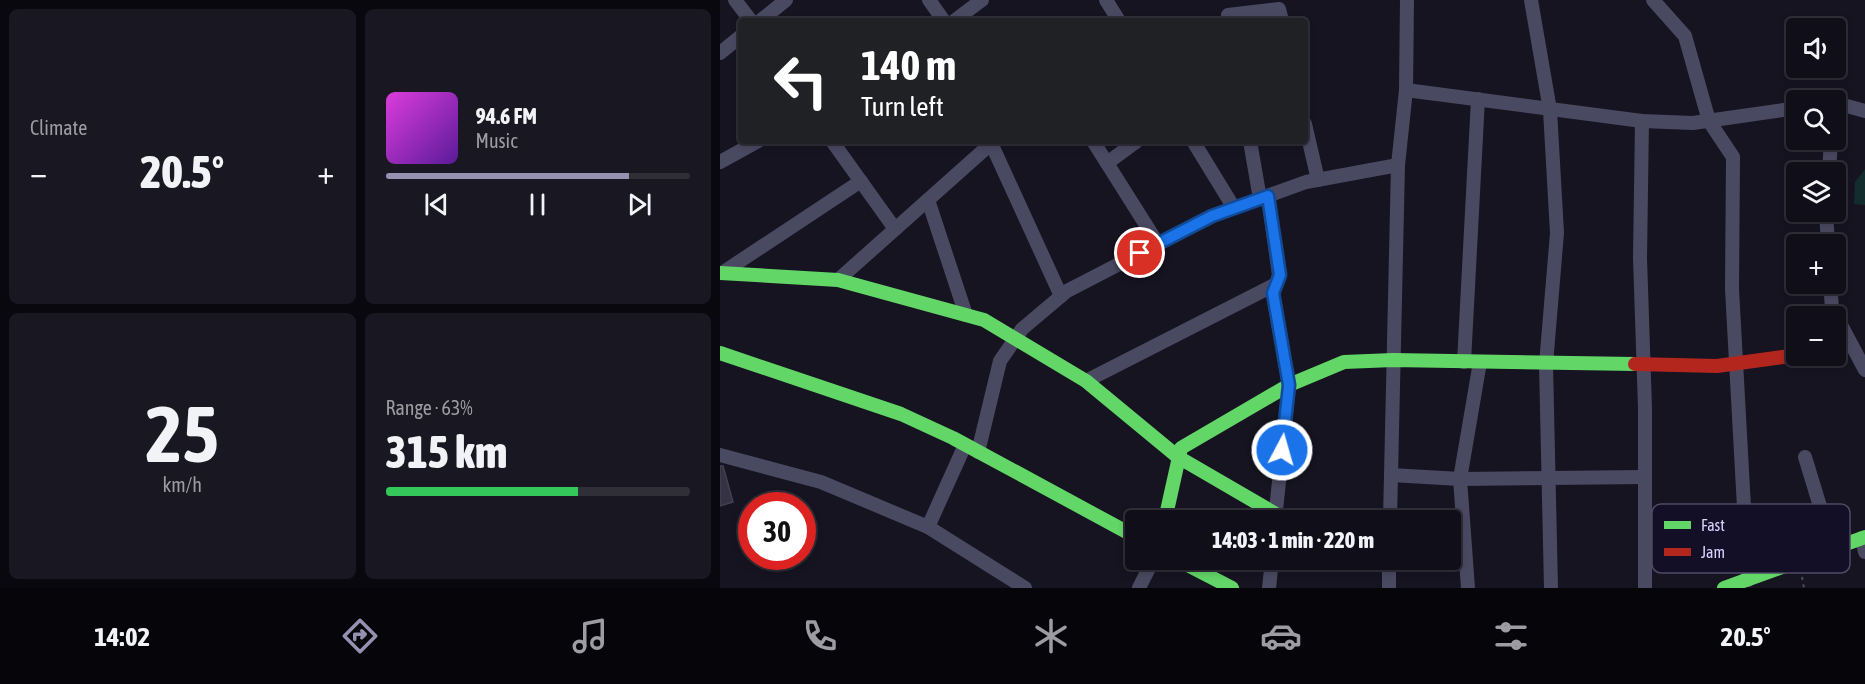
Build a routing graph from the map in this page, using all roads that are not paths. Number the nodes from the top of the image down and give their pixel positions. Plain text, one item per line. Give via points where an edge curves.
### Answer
1 (735, 0) edge
2 (786, 0) edge
3 (929, 0) edge
4 (982, 0) edge
5 (1106, 0) edge
6 (1226, 0) edge
7 (1407, 0) edge
8 (1531, 0) edge
9 (1653, 0) edge
10 (748, 18) edge
11 (764, 18) edge
12 (943, 18) edge
13 (958, 18) edge
14 (1117, 18) edge
15 (1229, 18) edge
16 (1281, 18) edge
17 (738, 38) edge
18 (720, 53) edge
19 (1406, 90) junction
20 (1478, 99) junction
21 (1846, 106) edge
22 (1550, 110) junction
23 (1786, 110) edge
24 (1865, 111) edge
25 (1642, 121) junction
26 (1709, 121) junction
27 (1308, 137) edge
28 (753, 144) edge
29 (834, 144) edge
30 (990, 144) edge
31 (993, 144) edge
32 (1095, 144) edge
33 (1133, 144) edge
34 (1195, 144) edge
35 (1251, 144) edge
36 (720, 162) edge
37 (1107, 163) junction
38 (1398, 165) junction
39 (1318, 180) junction
40 (861, 181) junction
41 (1264, 197) junction
42 (928, 200) junction
43 (1234, 208) junction
44 (895, 229) junction
45 (1158, 244) junction
46 (721, 273) edge
47 (838, 280) junction
48 (1276, 284) junction
49 (1061, 296) junction
50 (966, 315) junction
51 (1015, 339) junction
52 (1846, 345) edge
53 (720, 353) edge
54 (1786, 357) edge
55 (1394, 360) junction
56 (1464, 362) junction
57 (1480, 362) junction
58 (1546, 364) junction
59 (1736, 364) junction
60 (1644, 365) junction
61 (1865, 370) edge
62 (1086, 381) junction
63 (1289, 385) junction
64 (965, 445) junction
65 (978, 452) junction
66 (720, 455) edge
67 (1805, 457) dead end
68 (1179, 458) junction
69 (1391, 475) junction
70 (1645, 477) junction
71 (1547, 478) junction
72 (1460, 479) junction
73 (1744, 504) edge
74 (1819, 504) edge
75 (1167, 510) edge
76 (1264, 510) edge
77 (1277, 510) edge
78 (1390, 510) edge
79 (928, 527) junction
80 (1125, 531) edge
81 (1148, 570) edge
82 (1197, 570) edge
83 (1271, 570) edge
84 (1389, 570) edge
85 (1748, 573) edge
86 (1767, 573) edge
87 (1748, 580) junction
88 (1025, 588) edge
89 (1138, 588) edge
90 (1232, 588) edge
91 (1269, 588) edge
92 (1389, 588) edge
93 (1468, 588) edge
94 (1551, 588) edge
95 (1645, 588) edge
96 (1724, 588) edge

1 - 10 street
2 - 11 street
3 - 12 street
4 - 13 street
5 - 14 street
6 - 15 street
7 - 19 street
8 - 22 street
9 - 26 street via 1685,36
15 - 16 street via 1279,9
17 - 18 street
19 - 20 street
19 - 38 street
20 - 22 street
20 - 56 street
21 - 24 street
22 - 25 street
22 - 58 street via 1557,233
23 - 26 street
25 - 26 street
25 - 60 street via 1640,258
26 - 59 street via 1733,157
27 - 39 street
28 - 36 street
29 - 40 street
30 - 42 street
31 - 49 street
32 - 37 street
33 - 37 street
34 - 43 street
35 - 41 street
37 - 45 street
38 - 39 street
38 - 55 street
39 - 41 street
40 - 44 street
40 - 46 street
41 - 43 street
41 - 48 street via 1280,275
42 - 44 street
42 - 50 street
43 - 45 street
44 - 47 street
45 - 49 street
46 - 47 street
47 - 50 street
48 - 62 street
48 - 63 street via 1273,293
49 - 51 street
50 - 51 street via 984,320
51 - 62 street
51 - 65 street via 1000,361
52 - 61 street
53 - 64 street via 901,414
54 - 59 street
55 - 56 street
55 - 63 street via 1344,362
55 - 69 street
56 - 57 street
57 - 58 street
57 - 72 street
58 - 60 street
58 - 71 street
59 - 60 street
59 - 73 street
60 - 70 street
62 - 68 street
63 - 68 street via 1181,448
63 - 77 street
64 - 65 street
64 - 79 street
65 - 80 street
66 - 79 street via 821,482
67 - 74 street
68 - 75 street
68 - 76 street
69 - 72 street
69 - 78 street
70 - 71 street
70 - 95 street
71 - 72 street
71 - 94 street
72 - 93 street
79 - 88 street
81 - 89 street
82 - 90 street
83 - 91 street
84 - 92 street
85 - 87 street
86 - 87 street
87 - 96 street

